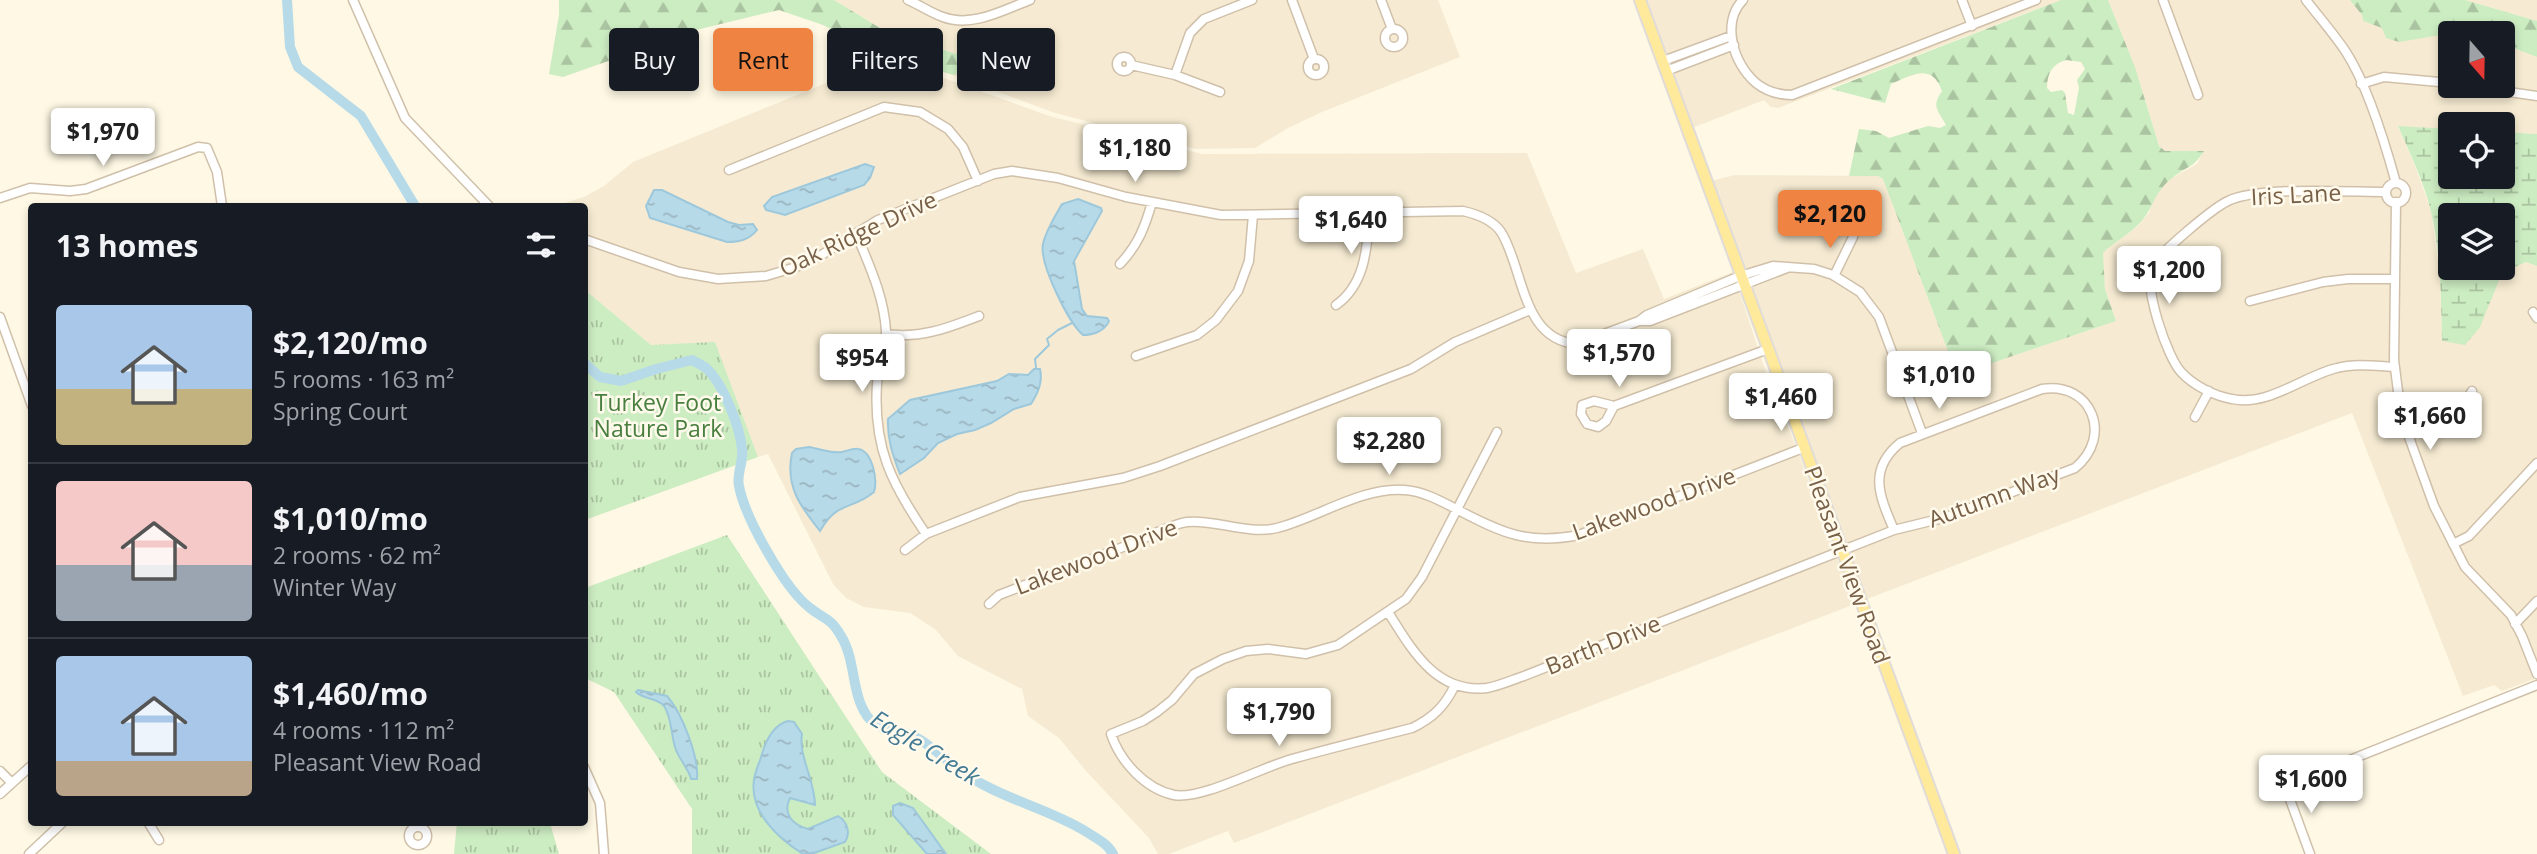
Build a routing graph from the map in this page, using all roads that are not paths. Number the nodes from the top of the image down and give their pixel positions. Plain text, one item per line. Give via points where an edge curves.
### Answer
1 (353, 0) edge
2 (1030, 0) edge
3 (1252, 0) edge
4 (1292, 0) edge
5 (1381, 0) edge
6 (1640, 0) edge
7 (1743, 0) edge
8 (1962, 0) edge
9 (2036, 0) edge
10 (2163, 0) edge
11 (2306, 0) edge
12 (913, 1) edge
13 (1972, 26) junction
14 (1392, 29) dead end
15 (1732, 40) junction
16 (1314, 59) dead end
17 (1131, 65) dead end
18 (1664, 66) junction
19 (1175, 75) junction
20 (2438, 82) edge
21 (2361, 84) junction
22 (1220, 92) dead end
23 (2515, 93) edge
24 (2198, 95) dead end
25 (2537, 96) edge
26 (729, 170) dead end
27 (978, 181) junction
28 (2396, 183) junction
29 (2386, 192) junction
30 (0, 198) edge
31 (1152, 202) junction
32 (2396, 202) junction
33 (222, 203) edge
34 (486, 203) edge
35 (1370, 213) junction
36 (1253, 215) junction
37 (856, 233) junction
38 (1853, 237) dead end
39 (588, 240) edge
40 (1120, 264) dead end
41 (1834, 276) junction
42 (2395, 279) junction
43 (1742, 280) junction
44 (2250, 301) dead end
45 (1336, 305) dead end
46 (1530, 310) junction
47 (979, 316) dead end
48 (0, 318) edge
49 (886, 334) junction
50 (1768, 349) junction
51 (1136, 356) dead end
52 (2395, 367) junction
53 (2209, 391) junction
54 (2472, 391) dead end
55 (28, 395) edge
56 (1614, 406) dead end
57 (2194, 417) dead end
58 (1497, 432) dead end
59 (1922, 433) junction
60 (2408, 434) junction
61 (1803, 447) junction
62 (2537, 463) edge
63 (1457, 509) junction
64 (1894, 530) junction
65 (926, 534) junction
66 (2453, 544) junction
67 (905, 550) dead end
68 (1843, 550) junction
69 (2537, 601) edge
70 (989, 604) dead end
71 (1388, 611) junction
72 (2515, 624) junction
73 (2537, 674) edge
74 (1455, 685) junction
75 (2537, 685) edge
76 (28, 769) edge
77 (0, 771) edge
78 (588, 776) edge
79 (12, 783) junction
80 (0, 794) edge
81 (59, 826) edge
82 (150, 826) edge
83 (159, 840) dead end
84 (416, 845) dead end
85 (29, 854) edge
86 (411, 854) edge
87 (604, 854) edge
88 (1954, 854) edge
89 (2310, 854) edge

1 - 34 street via 405,118
2 - 12 street via 962,21
3 - 19 street via 1204,19 1190,33
4 - 16 street
5 - 14 street
6 - 18 main road, Pleasant View Road
7 - 15 street via 1731,17
8 - 13 street
9 - 13 street
10 - 24 street
11 - 21 street via 2347,53
13 - 15 street via 1792,95 1779,95 1756,83
15 - 18 street
17 - 19 street
18 - 43 main road, Pleasant View Road
19 - 22 street
20 - 21 street via 2384,77
21 - 28 street
23 - 25 street
26 - 27 street via 884,107 920,112 948,129 963,147
27 - 31 street, Oak Ridge Drive via 993,174 1034,174
27 - 37 street, Oak Ridge Drive
28 - 29 street
28 - 32 street via 2405,194
29 - 32 street
29 - 53 street, Iris Lane via 2273,192 2231,199 2152,267 2151,300 2171,355 2189,380
30 - 33 street via 37,187 86,190 207,148 217,172
31 - 36 street, Oak Ridge Drive via 1221,215
31 - 40 street via 1138,242
32 - 42 street
35 - 36 street, Oak Ridge Drive
35 - 45 street via 1363,266 1356,284
35 - 46 street, Oak Ridge Drive via 1463,211 1478,215 1500,229
36 - 51 street via 1249,261 1238,291 1216,320 1197,335
37 - 39 street, Oak Ridge Drive via 796,267 766,276 718,279 679,272
37 - 49 street via 881,297
38 - 41 street
41 - 43 street, Oak Ridge Drive via 1814,269 1773,266
41 - 59 street via 1860,292 1879,317
42 - 44 street via 2323,282
42 - 52 street
43 - 46 street, Oak Ridge Drive via 1577,344 1541,327
43 - 50 main road, Pleasant View Road
46 - 65 street via 1455,342 1411,369 1160,466 1123,478 1020,497
47 - 49 street via 925,335
48 - 55 street
49 - 65 street via 877,381 877,431 890,477
50 - 56 street
50 - 61 main road, Pleasant View Road
52 - 53 street, Iris Lane via 2338,367 2253,400 2234,400
52 - 60 street
53 - 57 street
54 - 60 street via 2452,418
58 - 63 street
59 - 64 street via 1893,449 1882,467 1881,499
59 - 64 street, Autumn Way via 2056,387 2084,403 2096,432 2090,452 2075,468 1947,517
60 - 66 street
61 - 63 street, Lakewood Drive via 1563,538 1504,533
61 - 68 main road, Pleasant View Road
62 - 66 street via 2469,536
63 - 70 street, Lakewood Drive via 1400,489 1331,507 1276,528 1187,522 999,595
63 - 71 street via 1415,588
64 - 68 street, Autumn Way
65 - 67 street
66 - 72 street via 2471,576
68 - 74 street, Barth Drive via 1524,676 1487,688
68 - 88 main road, Pleasant View Road
69 - 72 street
71 - 74 street, Barth Drive via 1420,661
71 - 74 street via 1338,645 1306,654 1268,649 1223,659 1194,674 1157,712 1111,734 1115,746 1144,781 1177,796 1198,793 1289,760 1412,728 1441,710
72 - 73 street
75 - 89 street via 2285,786
76 - 79 street
77 - 79 street
78 - 87 street via 600,803
79 - 80 street
81 - 85 street
82 - 83 street
84 - 86 street

